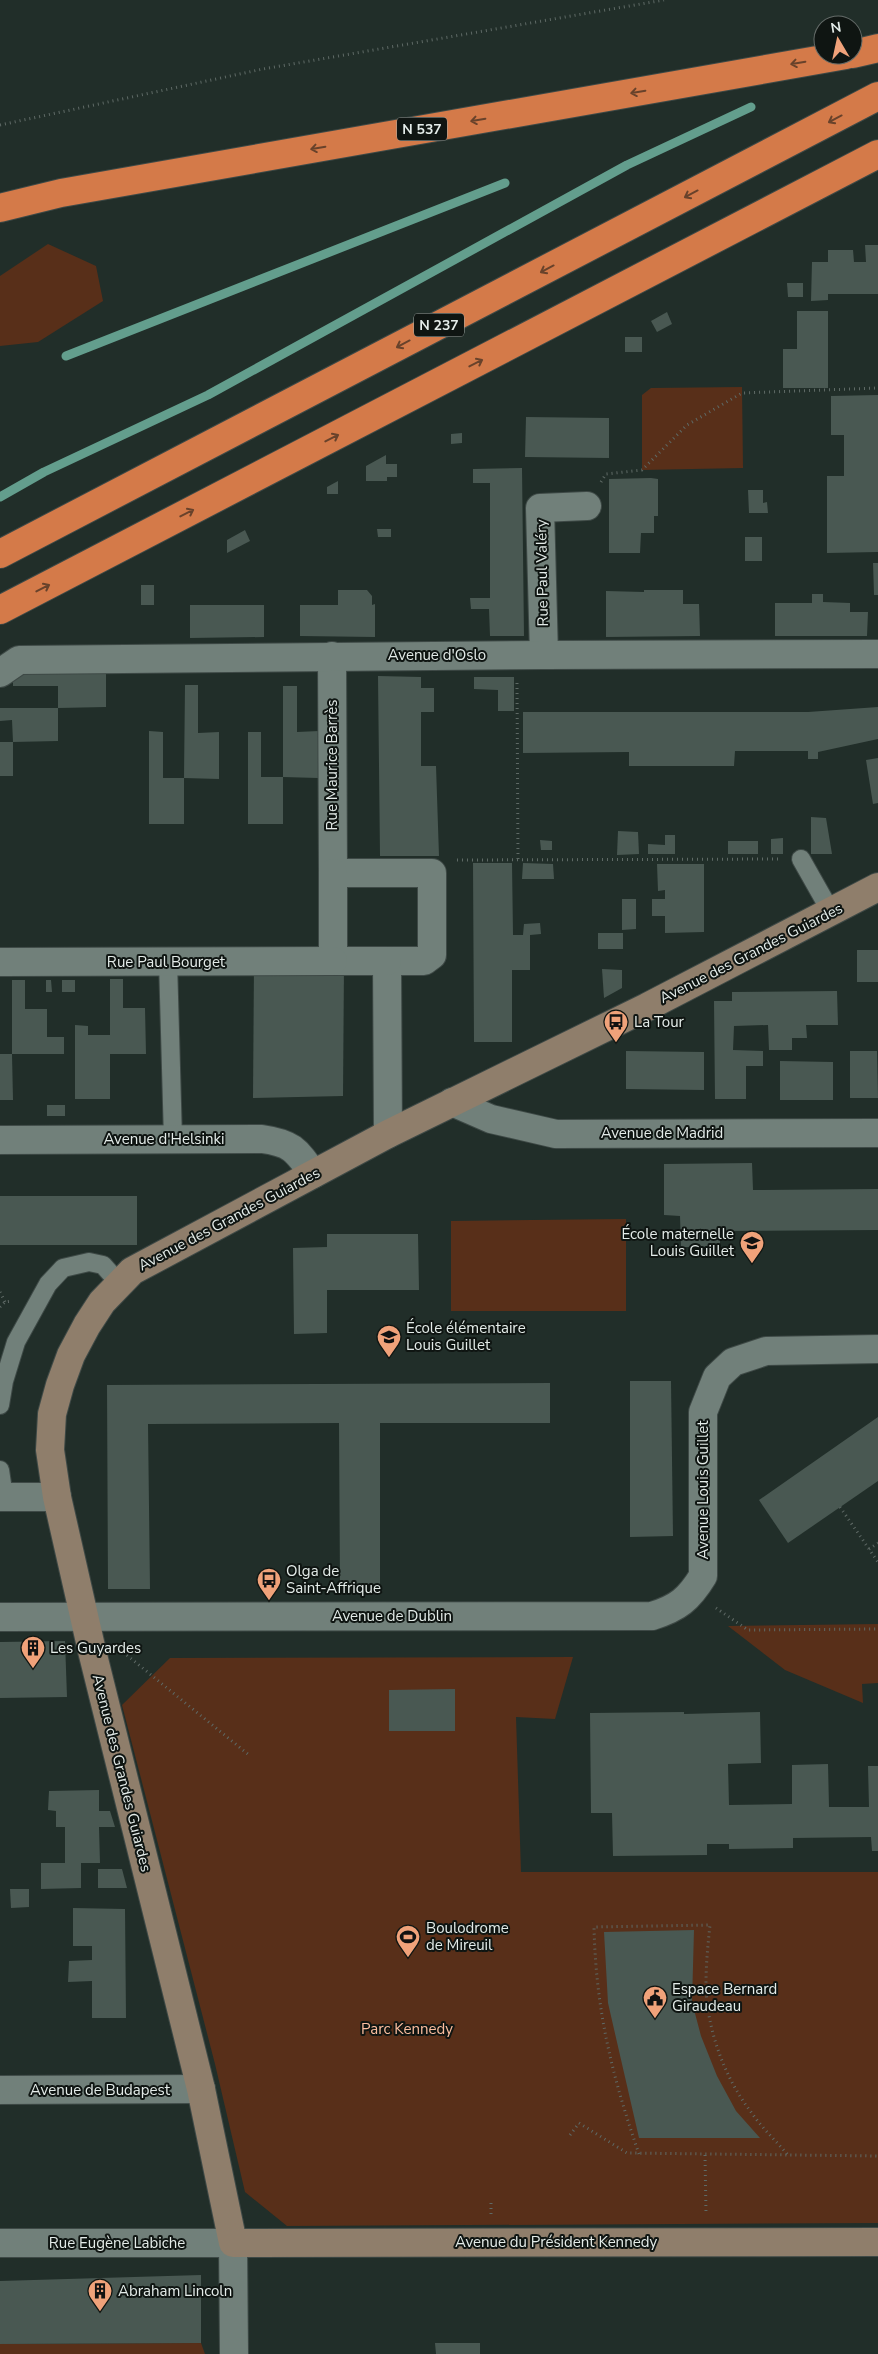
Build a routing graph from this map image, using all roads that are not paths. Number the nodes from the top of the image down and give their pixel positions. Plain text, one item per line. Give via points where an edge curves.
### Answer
1 (878, 48) edge
2 (863, 52) edge
3 (813, 61) edge
4 (878, 96) edge
5 (878, 154) edge
6 (0, 208) edge
7 (587, 506) road end
8 (0, 554) edge
9 (0, 610) edge
10 (544, 654) junction
11 (878, 654) edge
12 (332, 656) junction
13 (0, 673) edge
14 (801, 859) road end
15 (333, 873) junction
16 (878, 887) edge
17 (831, 912) junction
18 (333, 961) junction
19 (387, 961) junction
20 (0, 962) edge
21 (168, 962) junction
22 (452, 1102) junction
23 (878, 1133) edge
24 (388, 1134) junction
25 (173, 1139) junction
26 (0, 1140) edge
27 (313, 1174) junction
28 (119, 1283) junction
29 (878, 1349) edge
30 (0, 1405) edge
31 (0, 1470) edge
32 (2, 1497) edge
33 (57, 1497) junction
34 (693, 1592) joint
35 (85, 1616) junction
36 (0, 1617) edge
37 (201, 2089) junction
38 (0, 2090) edge
39 (0, 2242) edge
40 (878, 2242) edge
41 (233, 2243) junction
42 (234, 2354) edge

1 - 2 highway
3 -> 6 highway, N 537 via 61,193
4 -> 8 highway, N 237
9 -> 5 highway
7 - 10 street, Rue Paul Valéry via 540,508
10 - 11 street, Avenue d'Oslo
10 - 12 street, Avenue d'Oslo
12 - 13 street, Avenue d'Oslo via 19,660
12 - 15 street, Rue Maurice Barrès
14 - 17 lane
15 - 18 street, Rue Maurice Barrès
15 - 19 street via 432,873 432,956 424,961
16 - 17 street, Avenue des Grandes Guiardes
17 - 22 street, Avenue des Grandes Guiardes via 647,1008
18 - 19 street
18 - 21 street, Rue Paul Bourget
19 - 24 street
20 - 21 street, Rue Paul Bourget
21 - 25 lane
22 - 23 street, Avenue de Madrid via 491,1119 556,1134
22 - 24 street, Avenue des Grandes Guiardes
24 - 27 street, Avenue des Grandes Guiardes
25 - 26 street, Avenue d'Helsinki
25 - 27 street, Avenue d'Helsinki via 283,1142 294,1149
27 - 28 street, Avenue des Grandes Guiardes via 150,1260
28 - 30 lane via 103,1265 89,1262 63,1268 48,1284 16,1342
28 - 33 street, Avenue des Grandes Guiardes via 87,1325 71,1354 60,1385 52,1414 50,1450
29 - 34 street, Avenue Louis Guillet via 766,1351 733,1362 717,1377 703,1412 703,1576
31 - 32 lane
32 - 33 street
33 - 35 street, Avenue des Grandes Guiardes
34 - 35 street, Avenue de Dublin via 673,1610 652,1616
35 - 36 street, Avenue de Dublin
35 - 37 street, Avenue des Grandes Guiardes
37 - 38 street, Avenue de Budapest
37 - 41 street, Avenue des Grandes Guiardes
39 - 41 street, Rue Eugène Labiche
40 - 41 street, Avenue du Président Kennedy
41 - 42 street, Avenue des Grandes Guiardes

